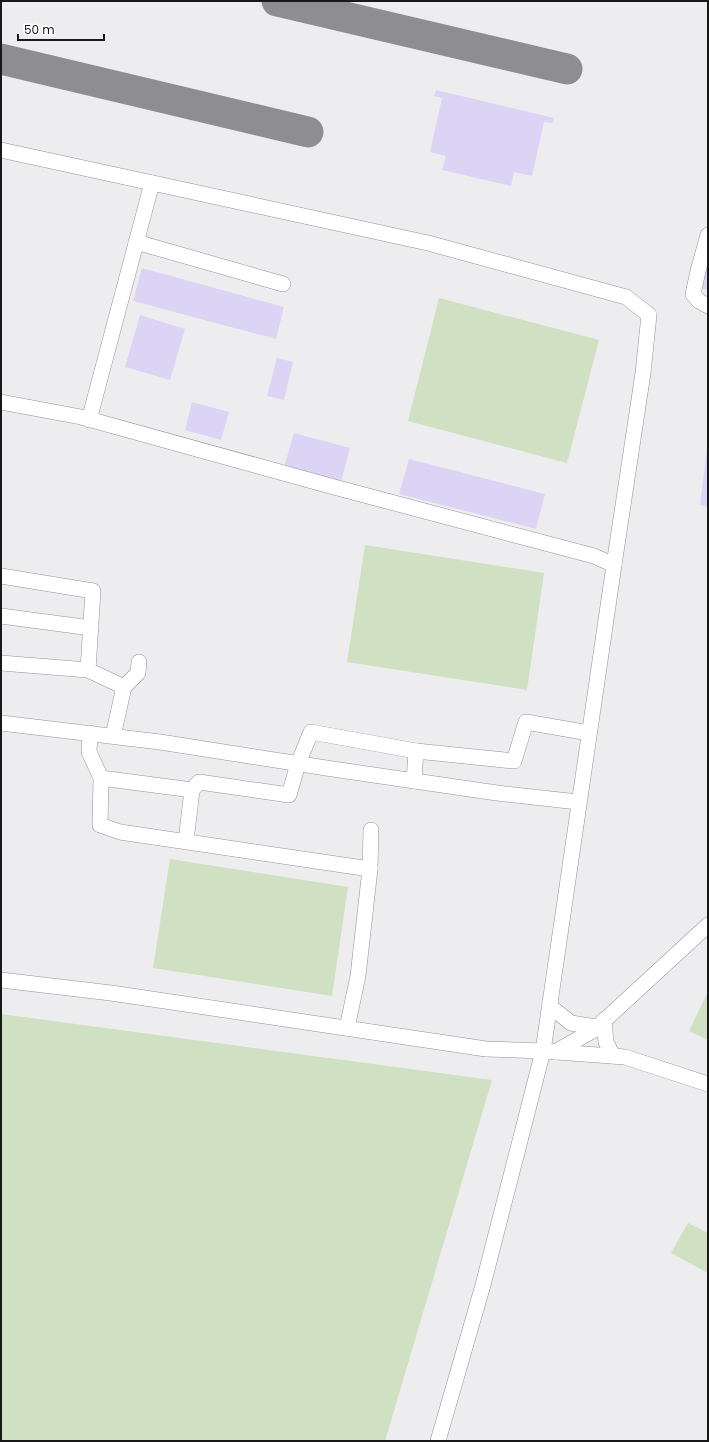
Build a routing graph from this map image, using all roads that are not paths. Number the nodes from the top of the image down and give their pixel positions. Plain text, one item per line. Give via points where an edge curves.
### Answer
1 (1, 150) edge
2 (152, 183) junction
3 (708, 235) edge
4 (136, 242) junction
5 (283, 284) dead end
6 (708, 306) edge
7 (1, 402) edge
8 (89, 420) junction
9 (614, 565) junction
10 (1, 576) edge
11 (1, 616) edge
12 (91, 628) junction
13 (139, 662) dead end
14 (1, 663) edge
15 (88, 670) junction
16 (124, 686) junction
17 (1, 723) edge
18 (589, 733) junction
19 (90, 734) junction
20 (113, 736) junction
21 (416, 751) junction
22 (298, 764) junction
23 (101, 778) junction
24 (414, 781) junction
25 (192, 790) junction
26 (578, 802) junction
27 (372, 830) dead end
28 (186, 841) junction
29 (370, 869) junction
30 (708, 925) edge
31 (1, 980) edge
32 (550, 1001) junction
33 (600, 1024) junction
34 (347, 1028) junction
35 (549, 1051) junction
36 (613, 1056) junction
37 (708, 1084) edge
38 (438, 1441) edge

1 - 2 lane
2 - 4 lane
2 - 9 lane via 428,243 626,297 648,315 643,373
3 - 6 lane via 693,294
4 - 5 lane
4 - 8 lane
7 - 8 lane
8 - 9 lane via 587,554
9 - 18 lane
10 - 12 lane via 93,591
11 - 12 lane
12 - 15 lane
13 - 16 lane via 138,673
14 - 15 lane
15 - 16 lane
16 - 20 lane
17 - 19 lane
18 - 21 lane via 526,722 514,761
18 - 26 lane
19 - 20 lane
19 - 23 lane via 89,752
20 - 22 lane
21 - 22 lane via 311,732
21 - 24 lane
22 - 24 lane
22 - 25 lane via 289,795 199,782
23 - 25 lane
23 - 28 lane via 100,825 120,832
24 - 26 lane
25 - 28 lane
26 - 32 lane
27 - 29 lane
28 - 29 lane
29 - 34 lane via 358,976
30 - 33 lane
31 - 34 lane via 110,993
32 - 33 lane via 551,1007 571,1023
32 - 35 lane
33 - 35 lane
33 - 36 lane
34 - 35 lane via 486,1049
35 - 36 lane
35 - 38 lane
36 - 37 lane via 625,1057

